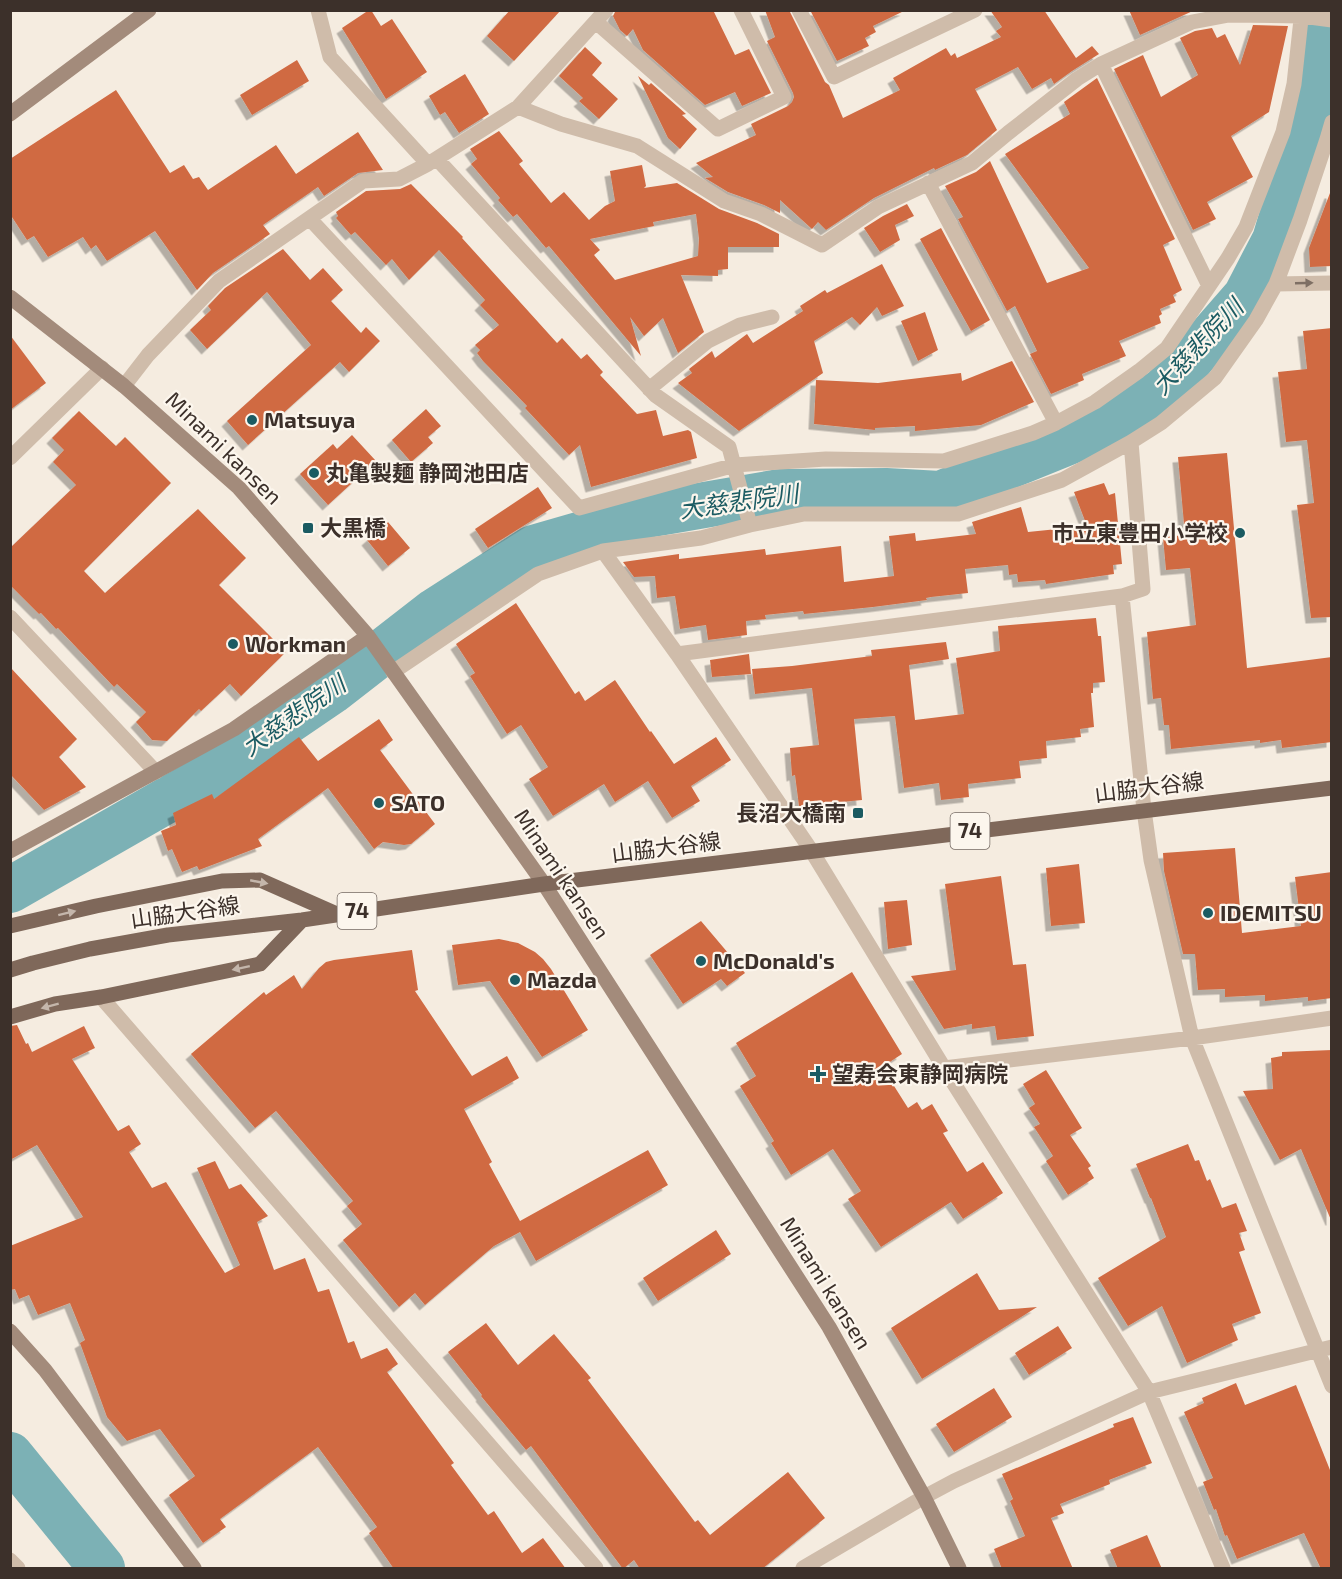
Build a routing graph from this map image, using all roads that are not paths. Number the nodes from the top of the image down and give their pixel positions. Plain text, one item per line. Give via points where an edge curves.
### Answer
1 (149, 10) edge
2 (318, 10) edge
3 (741, 10) edge
4 (799, 10) edge
5 (975, 10) edge
6 (1302, 13) edge
7 (601, 16) edge
8 (1332, 20) edge
9 (1101, 64) junction
10 (518, 107) junction
11 (10, 114) edge
12 (1332, 122) edge
13 (433, 161) junction
14 (928, 183) junction
15 (310, 219) junction
16 (1332, 283) edge
17 (1276, 284) junction
18 (1209, 286) junction
19 (10, 297) edge
20 (772, 317) dead end
21 (102, 368) junction
22 (124, 386) junction
23 (649, 388) junction
24 (1056, 423) junction
25 (1131, 442) junction
26 (10, 458) edge
27 (735, 465) junction
28 (750, 525) junction
29 (603, 552) junction
30 (1122, 597) junction
31 (10, 617) edge
32 (368, 636) junction
33 (677, 654) junction
34 (393, 672) junction
35 (156, 772) junction
36 (1332, 788) edge
37 (1144, 810) junction
38 (811, 850) junction
39 (10, 851) edge
40 (544, 884) junction
41 (337, 914) junction
42 (302, 920) junction
43 (10, 927) edge
44 (10, 970) edge
45 (101, 997) junction
46 (10, 1017) edge
47 (1332, 1018) edge
48 (1192, 1038) junction
49 (944, 1068) junction
50 (10, 1331) edge
51 (1324, 1349) edge
52 (1332, 1386) edge
53 (1149, 1392) junction
54 (924, 1497) junction
55 (10, 1560) edge
56 (18, 1569) edge
57 (194, 1569) edge
58 (596, 1569) edge
59 (802, 1569) edge
60 (959, 1569) edge
61 (1223, 1569) edge

1 - 11 main road
2 - 13 street via 330,57
3 - 7 street via 784,97 718,129
4 - 5 street via 834,77
6 - 8 street
6 - 9 street via 1229,15 1192,22
6 - 18 street via 1294,84 1283,132 1246,228
7 - 10 street
9 - 14 street via 972,163
9 - 18 street
10 - 13 street
10 - 14 street via 637,146 724,201 761,214 822,245 878,207
12 - 17 street
13 - 15 street via 399,179 363,182
13 - 23 street
14 - 24 street
15 - 22 street via 219,281 148,355
15 - 27 street via 579,508
17 -> 16 street
17 - 25 street via 1215,378 1161,423
18 - 24 street via 1167,348 1095,402
19 - 21 main road, Minami kansen
20 - 23 street via 740,325 708,341
21 - 22 main road, Minami kansen
21 - 26 street
22 - 32 main road, Minami kansen via 239,488
23 - 27 street via 729,447
24 - 27 street via 944,461 826,459
25 - 28 street via 1062,480 958,514 804,514
25 - 30 street via 1143,589
27 - 28 street
28 - 29 street via 701,538
29 - 33 street
29 - 34 street via 538,574
30 - 33 street
30 - 37 street
31 - 35 street
32 - 34 main road, Minami kansen
32 - 35 main road via 234,729
33 - 38 street
34 - 40 main road, Minami kansen
35 - 39 main road
36 - 37 main road, 山脇大谷線 / 74
37 - 38 main road, 山脇大谷線 / 74
37 - 48 street via 1151,860
38 - 40 main road, 山脇大谷線 / 74
38 - 49 street
40 - 41 main road, 山脇大谷線 / 74
40 - 54 main road, Minami kansen via 829,1327
41 - 42 main road, 山脇大谷線 / 74
43 -> 41 main road via 222,881 260,880
42 - 44 main road, 山脇大谷線 / 74 via 168,935 90,949
42 -> 45 main road via 260,964
45 -> 46 main road via 55,1004
45 - 58 street
47 - 48 street
48 - 49 street
48 - 51 street
49 - 53 street
50 - 57 main road via 45,1370
51 - 52 street
51 - 53 street
53 - 54 street
53 - 61 street
54 - 59 street
54 - 60 main road, Minami kansen
55 - 56 street

